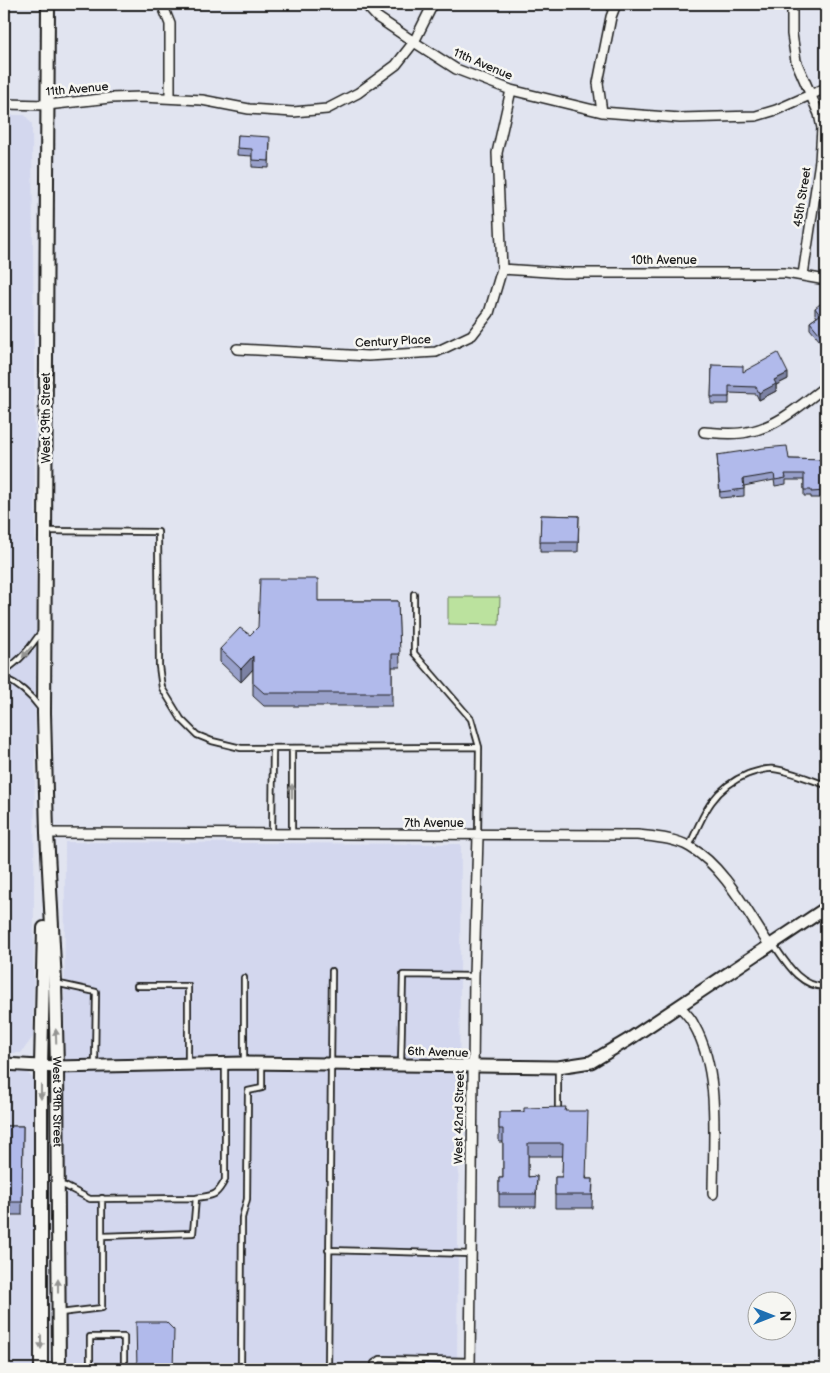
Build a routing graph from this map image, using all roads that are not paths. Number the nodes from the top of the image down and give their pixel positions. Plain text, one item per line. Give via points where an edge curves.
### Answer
1 (48, 4) edge
2 (162, 4) edge
3 (365, 4) edge
4 (434, 4) edge
5 (616, 4) edge
6 (792, 4) edge
7 (414, 42) junction
8 (826, 88) edge
9 (511, 90) junction
10 (811, 95) junction
11 (170, 98) junction
12 (4, 104) edge
13 (47, 105) junction
14 (602, 112) junction
15 (502, 269) junction
16 (803, 275) junction
17 (826, 280) edge
18 (237, 349) dead end
19 (826, 386) edge
20 (704, 432) dead end
21 (45, 531) junction
22 (414, 594) dead end
23 (44, 627) junction
24 (4, 671) edge
25 (4, 678) edge
26 (44, 713) junction
27 (479, 747) junction
28 (273, 748) junction
29 (292, 748) junction
30 (826, 785) edge
31 (47, 833) junction
32 (272, 834) junction
33 (292, 834) junction
34 (478, 836) junction
35 (689, 847) junction
36 (826, 908) edge
37 (771, 945) junction
38 (332, 971) dead end
39 (474, 976) junction
40 (244, 978) dead end
41 (55, 983) junction
42 (137, 986) dead end
43 (826, 987) edge
44 (680, 1007) junction
45 (244, 1063) junction
46 (4, 1064) edge
47 (188, 1064) junction
48 (225, 1064) junction
49 (262, 1064) junction
50 (332, 1064) junction
51 (401, 1064) junction
52 (41, 1066) junction
53 (57, 1066) junction
54 (95, 1066) junction
55 (472, 1067) junction
56 (558, 1067) junction
57 (558, 1111) edge
58 (58, 1185) junction
59 (713, 1194) dead end
60 (102, 1198) junction
61 (196, 1198) junction
62 (102, 1236) junction
63 (328, 1250) junction
64 (471, 1254) junction
65 (58, 1313) junction
66 (470, 1365) edge
67 (41, 1369) edge
68 (59, 1369) edge
69 (90, 1369) edge
70 (124, 1369) edge
71 (241, 1369) edge
72 (328, 1369) edge
73 (374, 1369) edge

1 - 13 main road, West 39th Street
2 - 11 street via 170,24
3 - 7 street via 377,17
4 - 7 street
5 - 14 street via 598,83
6 - 10 street, 45th Street via 796,61
7 - 9 street, 11th Avenue via 456,69
7 - 11 street, 11th Avenue via 396,65 358,93 327,109 293,112 249,109
8 - 10 street, 11th Avenue
9 - 14 street, 11th Avenue
9 - 15 street, Century Place via 497,153
10 - 14 street, 11th Avenue via 756,116 680,118
10 - 16 street, 45th Street via 819,114 822,141
11 - 13 street, 11th Avenue via 110,98
12 - 13 street, 11th Avenue
13 - 21 main road, West 39th Street
15 - 16 street, 10th Avenue via 563,273
15 - 18 street, Century Place via 489,313 472,335 436,352 368,356
16 - 17 street, 10th Avenue
19 - 20 street via 793,412 762,428 747,432
21 - 23 main road, West 39th Street
21 - 28 lane via 158,532 162,688 181,719 197,735 241,748
22 - 27 lane via 414,653 471,719
23 -> 24 lane via 29,650
23 - 26 main road, West 39th Street
25 - 26 lane via 32,697
26 - 31 main road, West 39th Street
27 - 29 lane
27 - 34 lane
28 - 29 lane
28 - 32 lane
33 -> 29 lane
30 - 35 lane via 776,769 763,769 738,778 719,791 709,804
31 - 32 street, 7th Avenue
31 - 41 main road, West 39th Street
31 - 52 main road, West 39th Street
32 - 33 street, 7th Avenue
33 - 34 street, 7th Avenue
34 - 35 street, 7th Avenue via 637,835 663,838
34 - 39 street, West 42nd Street
35 - 37 street, 7th Avenue via 715,867
36 - 37 street, 6th Avenue
37 - 43 lane via 804,981 816,987
37 - 44 street, 6th Avenue
38 - 50 lane
39 - 51 lane via 403,975
39 - 55 street, West 42nd Street
40 - 45 lane
53 -> 41 main road, West 39th Street
41 - 54 lane via 96,992
42 - 47 lane via 188,986
44 - 56 street, 6th Avenue via 591,1062
44 - 59 street via 694,1024 707,1056 713,1087
45 - 48 street, 6th Avenue
45 - 49 street, 6th Avenue
46 - 52 street, 6th Avenue
47 - 48 street, 6th Avenue
47 - 54 street, 6th Avenue
48 - 61 lane via 225,1180 218,1192
49 - 50 street, 6th Avenue
49 - 71 lane via 262,1088 248,1091 247,1199 242,1218
50 - 51 street, 6th Avenue
50 - 63 lane
51 - 55 street, 6th Avenue
52 - 53 street, 6th Avenue
52 -> 67 main road, West 39th Street
53 - 54 street, 6th Avenue
53 - 58 main road, West 39th Street
55 - 56 street, 6th Avenue
55 - 64 street, West 42nd Street
56 - 57 lane
58 - 60 lane via 90,1199
65 -> 58 main road, West 39th Street
60 - 61 lane
60 - 62 lane
61 - 62 lane via 193,1233
62 - 65 lane via 102,1308
63 - 64 lane
63 - 72 lane
64 - 66 street, West 42nd Street
65 - 68 main road, West 39th Street
66 - 73 lane via 380,1359 374,1363
69 - 70 lane via 90,1337 124,1337

